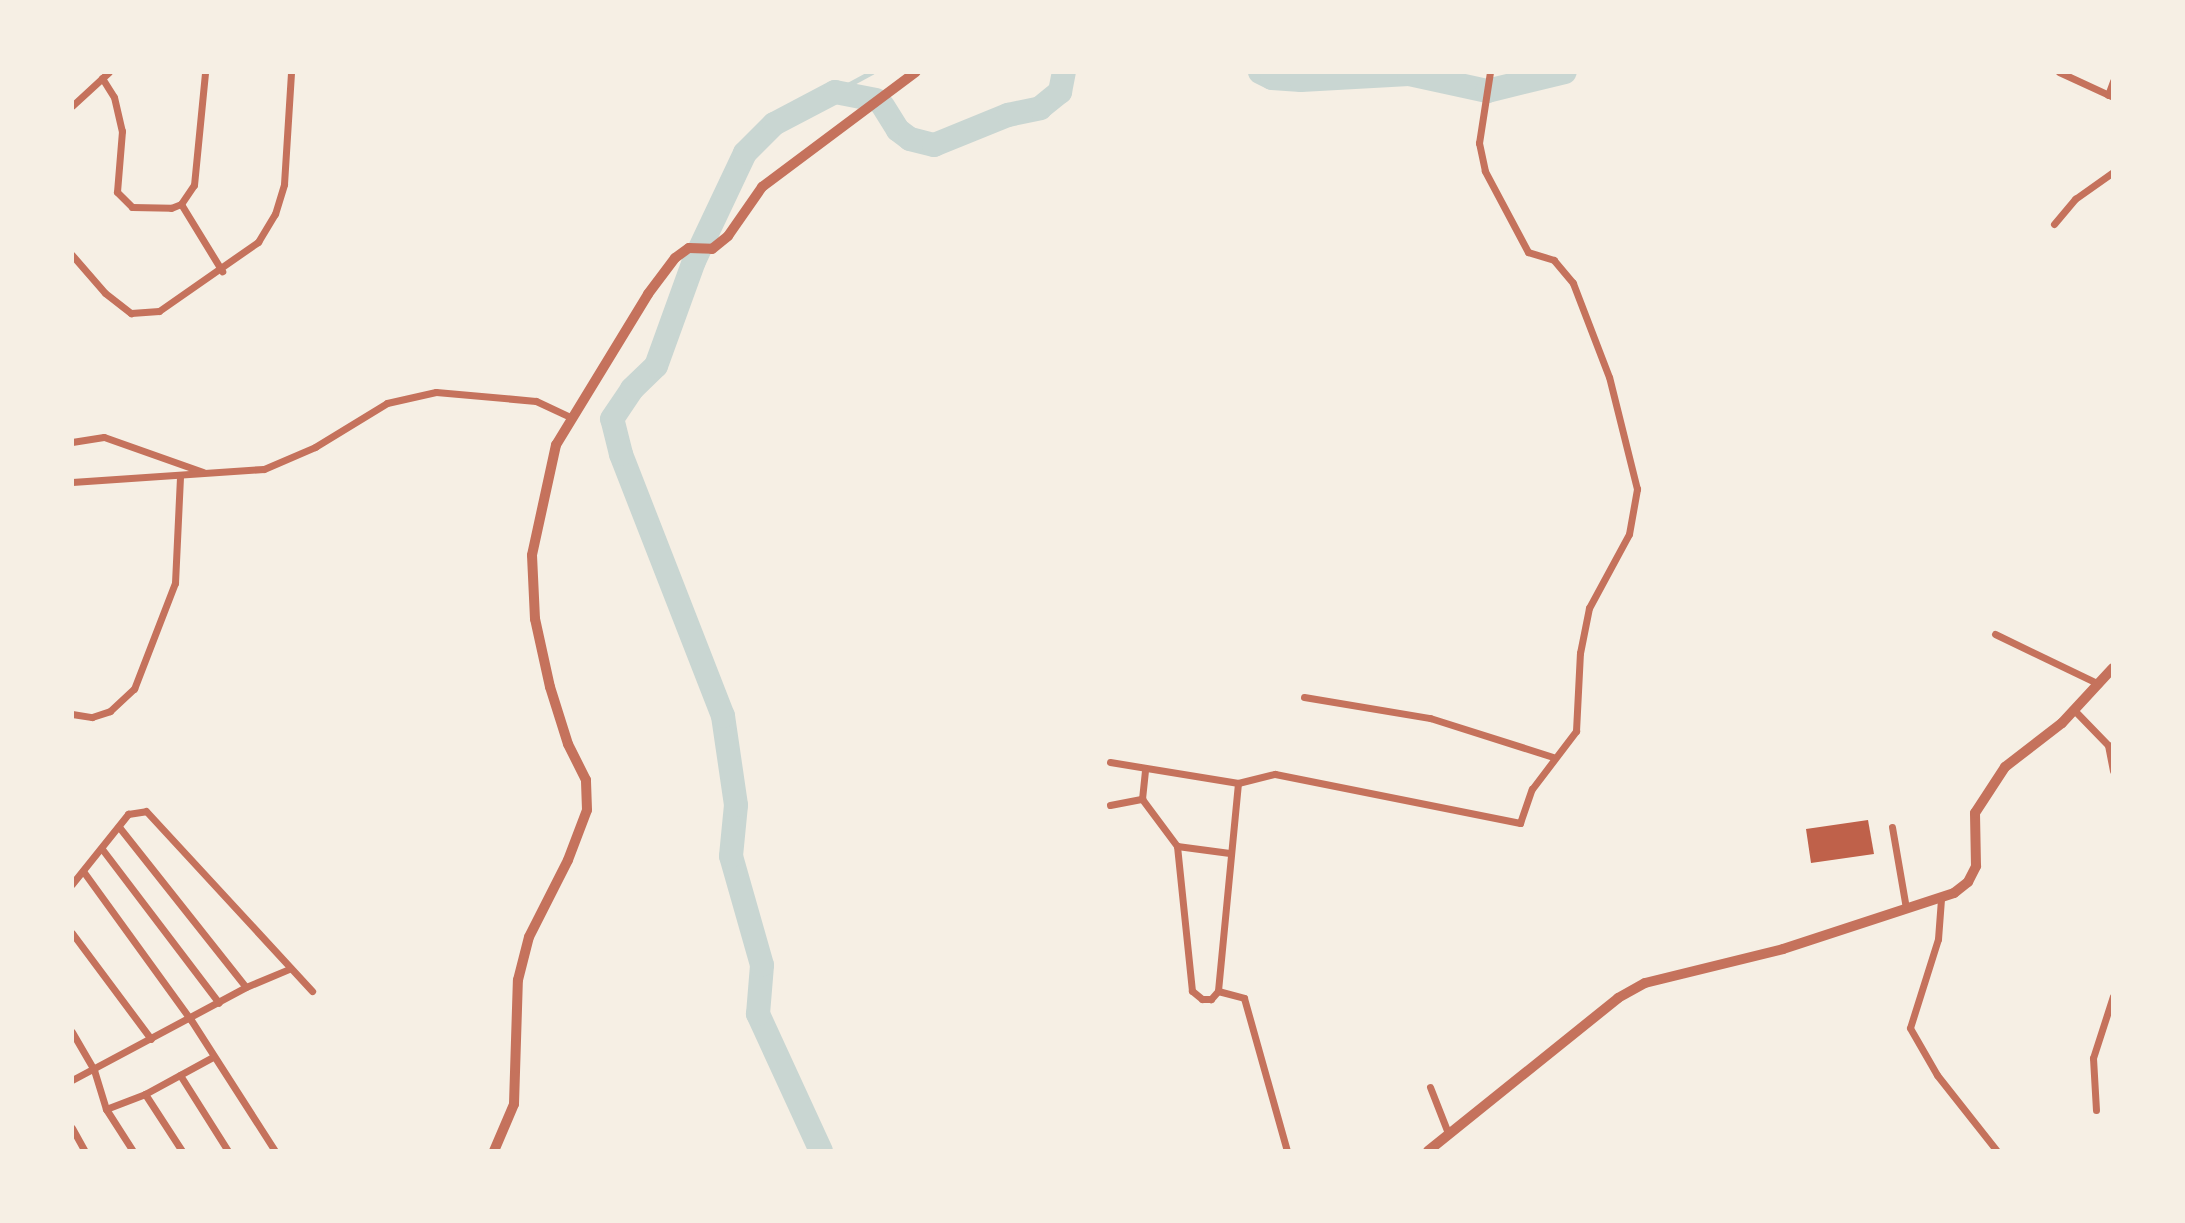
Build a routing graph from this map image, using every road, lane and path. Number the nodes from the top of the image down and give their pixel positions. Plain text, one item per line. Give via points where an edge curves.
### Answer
1 (205, 72) edge
2 (291, 72) edge
3 (916, 72) edge
4 (2059, 72) edge
5 (105, 75) edge
6 (1490, 75) edge
7 (2113, 81) edge
8 (2111, 96) edge
9 (72, 106) edge
10 (2113, 172) edge
11 (181, 204) junction
12 (2054, 224) dead end
13 (72, 255) edge
14 (222, 271) junction
15 (570, 416) junction
16 (72, 442) edge
17 (207, 473) junction
18 (180, 475) junction
19 (72, 482) edge
20 (1995, 634) dead end
21 (2113, 668) edge
22 (2099, 684) junction
23 (1304, 697) dead end
24 (2075, 711) junction
25 (72, 714) edge
26 (1553, 757) junction
27 (1110, 762) dead end
28 (1144, 769) junction
29 (2113, 771) edge
30 (1238, 783) junction
31 (1142, 799) junction
32 (1110, 805) dead end
33 (119, 827) junction
34 (1892, 827) dead end
35 (1177, 846) junction
36 (102, 849) junction
37 (1230, 853) junction
38 (83, 871) junction
39 (72, 884) edge
40 (1938, 900) junction
41 (1912, 907) junction
42 (72, 933) edge
43 (289, 969) junction
44 (246, 987) junction
45 (312, 991) dead end
46 (1218, 991) junction
47 (2113, 996) edge
48 (219, 1003) junction
49 (191, 1020) junction
50 (72, 1032) edge
51 (151, 1039) junction
52 (213, 1057) junction
53 (94, 1070) junction
54 (180, 1075) junction
55 (72, 1080) edge
56 (1430, 1087) dead end
57 (145, 1094) junction
58 (106, 1109) junction
59 (2096, 1110) dead end
60 (72, 1129) edge
61 (1448, 1133) junction
62 (85, 1151) edge
63 (133, 1151) edge
64 (182, 1151) edge
65 (228, 1151) edge
66 (275, 1151) edge
67 (494, 1151) edge
68 (1287, 1151) edge
69 (1428, 1151) edge
70 (1997, 1151) edge

1 - 11 street via 194,185
2 - 14 street via 284,184 275,214 258,242
3 - 15 street via 762,187 728,236 712,249 695,248 675,258
4 - 8 street
5 - 9 street
5 - 11 street via 122,131 117,192 132,207
6 - 26 street via 1479,143 1485,171 1528,251 1554,260 1573,283 1613,389 1637,489 1629,534 1589,608 1580,653 1576,731
7 - 8 street
10 - 12 street via 2075,199
11 - 14 street
13 - 14 street via 105,293 131,313 159,311
15 - 17 street via 536,401 436,392 387,402 315,447 264,469
15 - 67 street via 542,493 532,555 535,619 568,744 586,780 587,810 568,860 528,937 518,980 514,1104
16 - 17 street via 104,437
17 - 18 street
18 - 19 street
18 - 25 street via 175,583 134,689 110,711 92,717
20 - 22 street
21 - 22 street
22 - 24 street
23 - 26 street via 1430,718
24 - 29 street via 2108,745
24 - 40 street via 2005,767 1975,813 1976,866 1968,883
26 - 30 street via 1532,789 1520,823 1275,774
27 - 28 street
28 - 30 street
28 - 31 street
30 - 37 street
31 - 32 street
31 - 35 street
33 - 36 street
33 - 43 street via 128,814 146,811
33 - 44 street
34 - 41 street
35 - 37 street
35 - 46 street via 1192,991 1202,999 1212,999
36 - 38 street
36 - 48 street
37 - 46 street
38 - 39 street
38 - 49 street
40 - 41 street
40 - 70 street via 1938,939 1910,1028 1942,1082
41 - 61 street via 1783,949 1645,983 1618,998
42 - 51 street
43 - 44 street
43 - 45 street
44 - 48 street
46 - 68 street via 1244,998 1262,1049
47 - 59 street via 2093,1058
48 - 49 street
49 - 51 street
49 - 52 street
50 - 53 street
51 - 53 street
52 - 54 street
52 - 66 street
53 - 55 street
53 - 58 street
54 - 57 street
54 - 65 street
56 - 61 street
57 - 58 street
57 - 64 street
58 - 63 street
60 - 62 street
61 - 69 street

